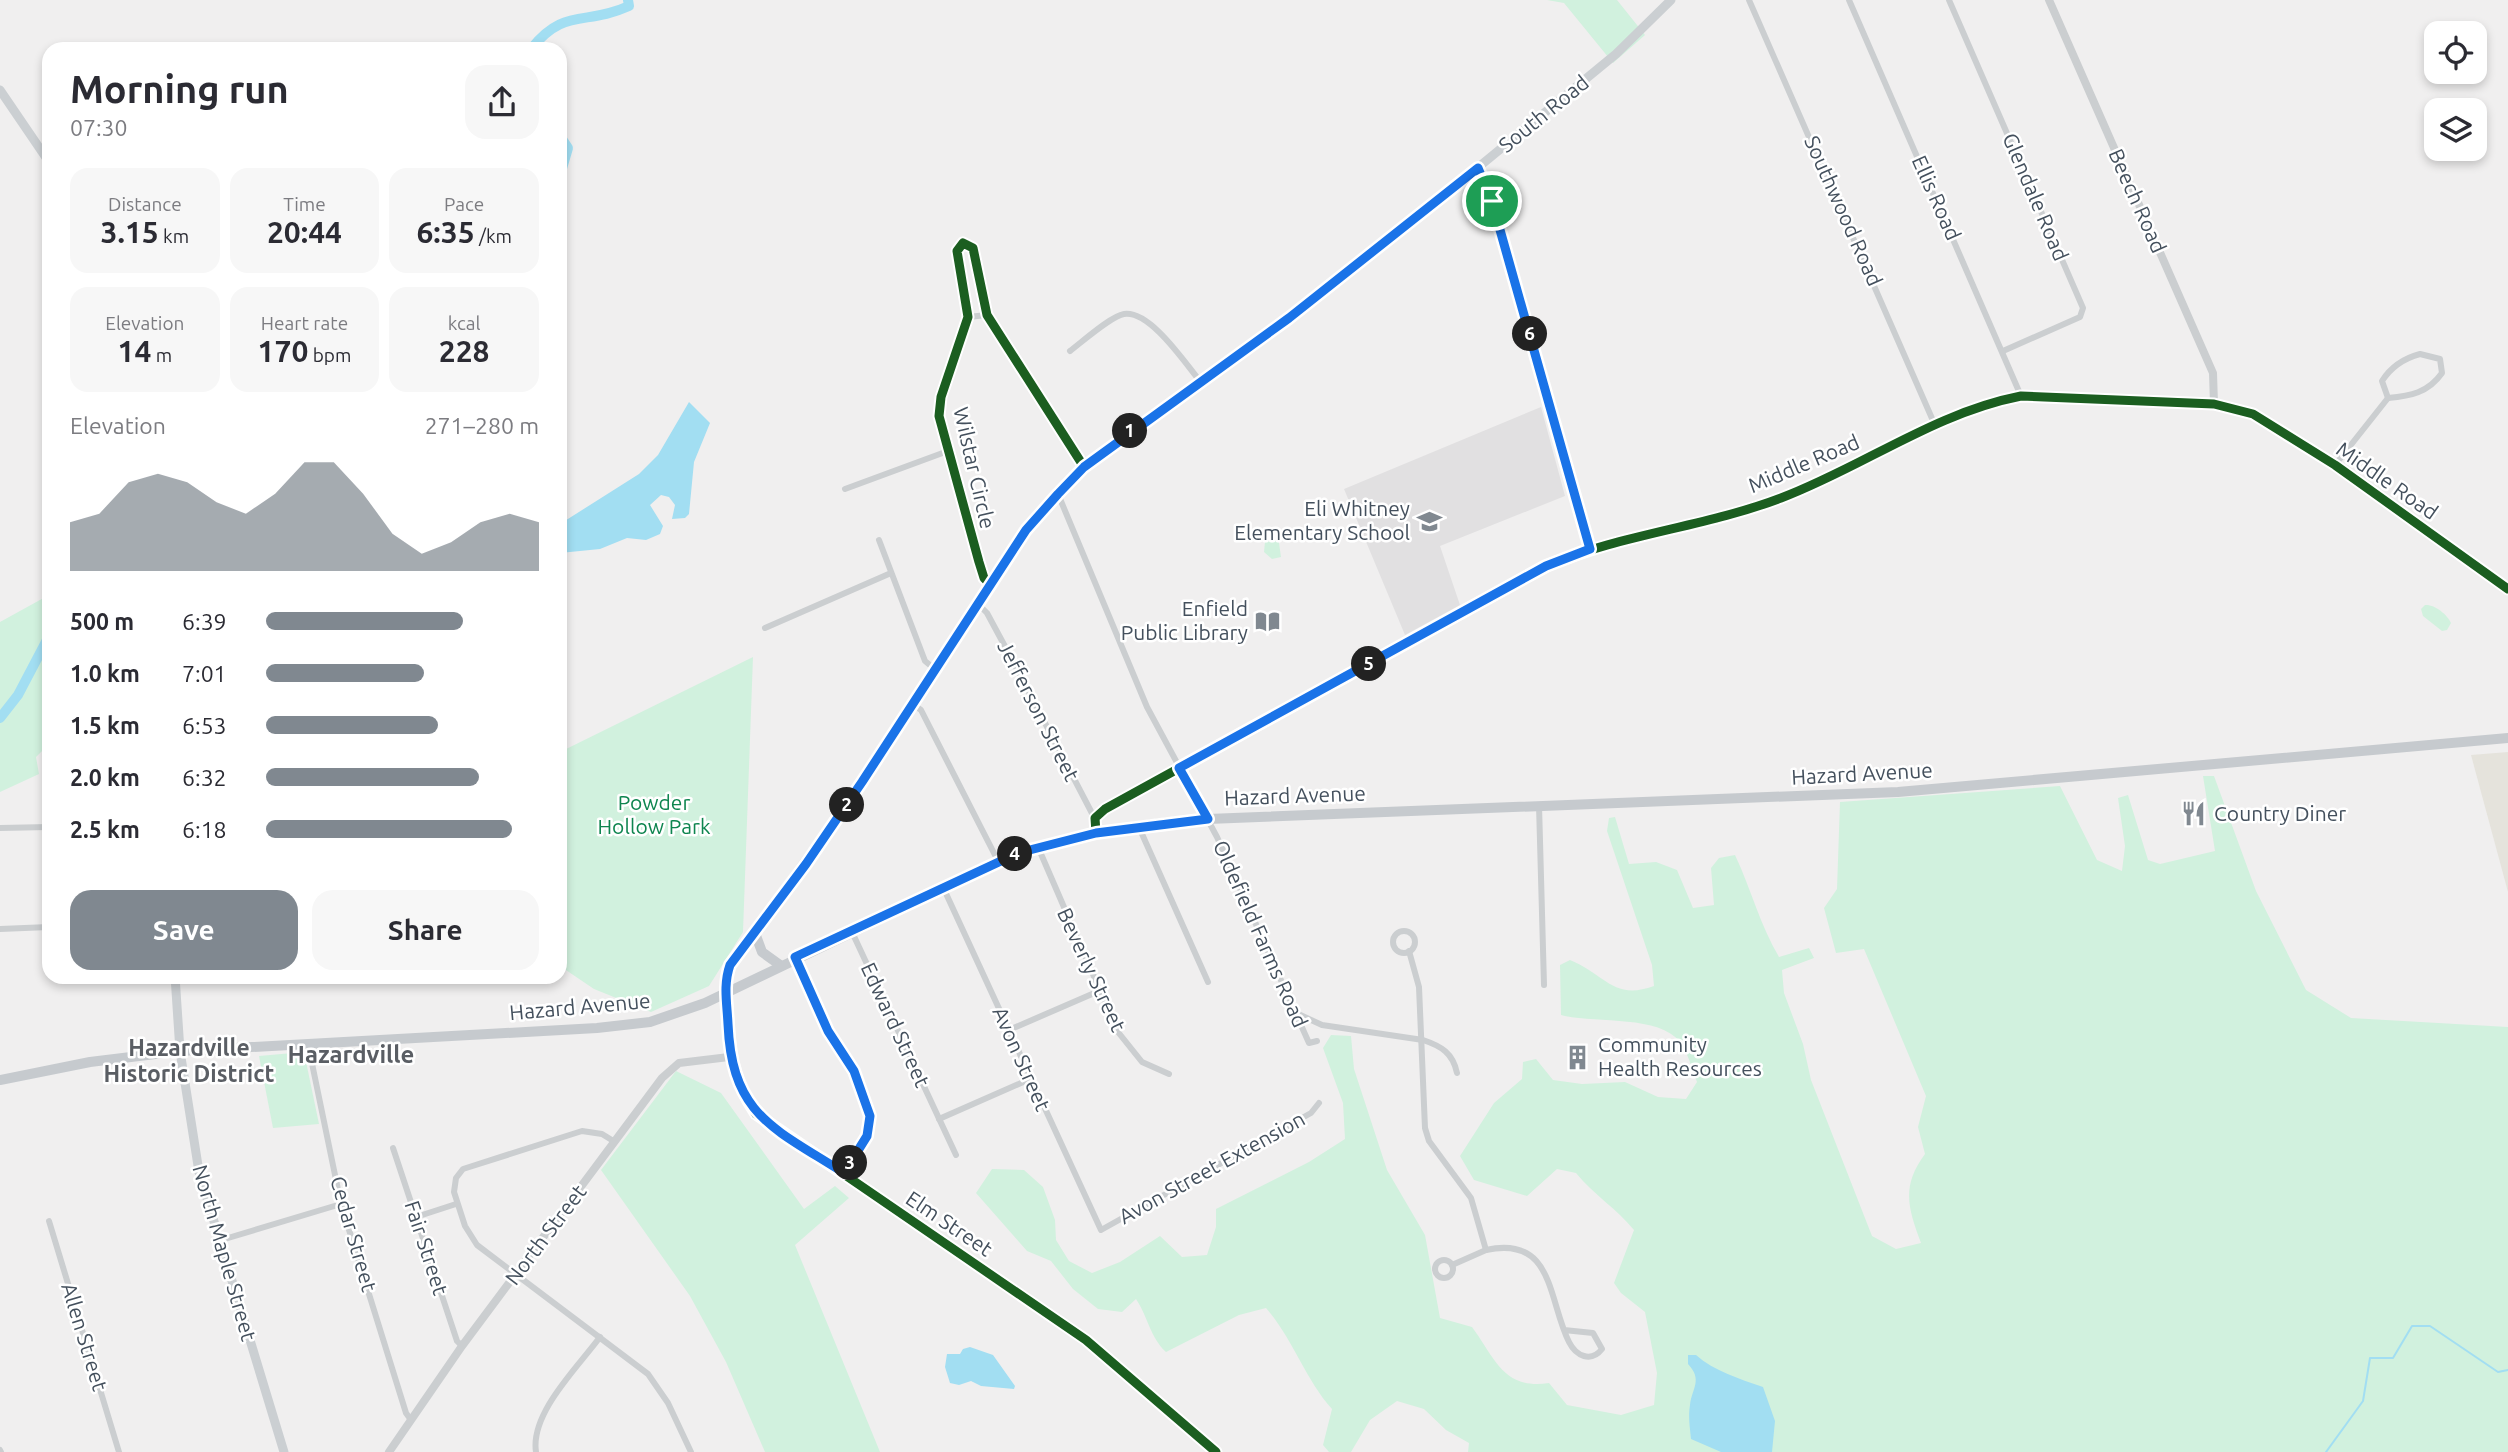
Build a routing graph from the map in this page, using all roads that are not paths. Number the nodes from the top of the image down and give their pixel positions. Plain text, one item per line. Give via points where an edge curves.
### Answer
1 (1671, 0) edge
2 (1749, 0) edge
3 (1849, 0) edge
4 (1950, 0) edge
5 (2049, 0) edge
6 (0, 90) edge
7 (42, 152) edge
8 (1478, 168) junction
9 (987, 315) junction
10 (968, 317) junction
11 (1070, 351) dead end
12 (2003, 351) junction
13 (1200, 381) junction
14 (2021, 396) junction
15 (2388, 398) junction
16 (2214, 404) junction
17 (1934, 423) junction
18 (947, 451) junction
19 (2335, 465) junction
20 (1084, 467) junction
21 (845, 489) dead end
22 (1058, 494) junction
23 (879, 540) dead end
24 (1590, 549) junction
25 (891, 573) junction
26 (991, 585) junction
27 (2508, 589) edge
28 (979, 606) junction
29 (765, 628) dead end
30 (936, 670) junction
31 (914, 705) junction
32 (2508, 738) edge
33 (1179, 768) junction
34 (1539, 805) junction
35 (1094, 819) junction
36 (1208, 819) junction
37 (1138, 825) junction
38 (42, 827) edge
39 (0, 828) edge
40 (1096, 833) junction
41 (1038, 847) junction
42 (998, 861) junction
43 (943, 887) junction
44 (42, 927) edge
45 (0, 929) edge
46 (851, 930) junction
47 (755, 933) junction
48 (1409, 951) dead end
49 (795, 957) junction
50 (780, 965) junction
51 (1208, 982) dead end
52 (176, 984) edge
53 (1544, 985) dead end
54 (726, 992) junction
55 (1099, 992) junction
56 (1296, 1013) junction
57 (1009, 1030) junction
58 (1423, 1040) junction
59 (1317, 1041) dead end
60 (308, 1044) junction
61 (180, 1051) junction
62 (729, 1057) junction
63 (1457, 1073) dead end
64 (1169, 1074) dead end
65 (1030, 1079) junction
66 (0, 1080) edge
67 (1319, 1102) dead end
68 (940, 1119) junction
69 (615, 1142) junction
70 (393, 1148) dead end
71 (956, 1155) dead end
72 (844, 1173) junction
73 (341, 1204) junction
74 (456, 1204) junction
75 (416, 1217) junction
76 (49, 1221) dead end
77 (1101, 1230) joint
78 (218, 1241) junction
79 (1486, 1250) junction
80 (1452, 1265) dead end
81 (516, 1276) junction
82 (1564, 1330) junction
83 (600, 1337) junction
84 (462, 1346) junction
85 (411, 1420) junction
86 (119, 1452) edge
87 (284, 1452) edge
88 (389, 1452) edge
89 (536, 1452) edge
90 (691, 1452) edge
91 (1216, 1452) edge

1 - 8 main road, South Road via 1616,54
2 - 17 street, Southwood Road
3 - 12 street, Ellis Road
4 - 12 street, Glendale Road via 2083,308 2080,317
5 - 16 street, Beech Road via 2213,373
6 - 7 main road
8 - 13 main road, South Road via 1289,318
8 - 24 street via 1493,205
9 - 10 street
9 - 10 street, Wilstar Circle via 973,248 963,243 957,251
9 - 20 street, Wilstar Circle
10 - 18 street, Wilstar Circle via 941,397 939,416
11 - 13 street via 1122,314 1135,314 1162,335
12 - 14 street, Ellis Road
13 - 20 main road, South Road
14 - 16 street, Middle Road
14 - 17 street, Middle Road
15 - 15 street via 2430,387 2441,373 2440,359 2420,354 2394,368 2382,381
15 - 19 street
16 - 19 street, Middle Road via 2269,422
17 - 24 street, Middle Road via 1780,498
18 - 21 street
18 - 26 street, Wilstar Circle via 984,578
19 - 27 street, Middle Road
20 - 22 main road, South Road
22 - 26 main road, South Road via 1026,530
22 - 33 street, Oldefield Farms Road via 1142,695
23 - 25 street
24 - 33 street, Middle Road via 1546,566
25 - 29 street
25 - 30 street via 925,661
26 - 28 main road, South Road
28 - 30 main road, South Road
28 - 35 street, Jefferson Street via 1003,643
30 - 31 main road, South Road
31 - 42 street via 921,710
31 - 47 main road, South Road
32 - 34 main road, Hazard Avenue via 1949,788
33 - 35 street, Middle Road
33 - 36 street, Oldefield Farms Road
34 - 36 main road, Hazard Avenue
34 - 53 street
35 - 40 street
36 - 37 main road, Hazard Avenue
36 - 56 street, Oldefield Farms Road
37 - 40 main road, Hazard Avenue
37 - 51 street
38 - 39 street
40 - 41 main road, Hazard Avenue
41 - 42 main road, Hazard Avenue
41 - 55 street, Beverly Street
42 - 43 main road, Hazard Avenue
43 - 46 main road, Hazard Avenue
43 - 57 street, Avon Street
44 - 45 street
46 - 49 main road, Hazard Avenue
46 - 68 street, Edward Street
47 - 50 main road via 762,952
47 - 54 main road, South Road via 730,965 724,981
48 - 58 street via 1419,987
49 - 50 main road, Hazard Avenue
49 - 72 street via 828,1031 854,1071 870,1116 867,1136
50 - 54 main road, Hazard Avenue
52 - 61 main road, North Maple Street
54 - 60 main road, Hazard Avenue via 671,1016 626,1026
54 - 62 street, Elm Street
55 - 57 street
55 - 64 street, Beverly Street via 1136,1057
56 - 58 street via 1322,1026
56 - 59 street, Oldefield Farms Road via 1309,1044
57 - 65 street, Avon Street
58 - 63 street via 1443,1048 1454,1060
58 - 79 street via 1425,1128 1429,1141 1471,1198
60 - 61 main road, Hazard Avenue
60 - 73 street, Cedar Street
61 - 66 main road, Hazard Avenue
61 - 78 main road, North Maple Street via 198,1172
62 - 69 street, North Street via 692,1060 671,1069
62 - 72 street, Elm Street via 734,1076 756,1114
65 - 68 street
65 - 77 street, Avon Street
67 - 77 street, Avon Street Extension via 1311,1113
68 - 71 street, Edward Street
69 - 74 street via 582,1131 463,1168 454,1184
69 - 81 street, North Street
70 - 75 street, Fair Street
72 - 91 street, Elm Street via 1086,1340
73 - 78 street
73 - 85 street, Cedar Street
74 - 75 street
74 - 81 street via 477,1245
75 - 84 street, Fair Street
76 - 86 street, Allen Street
78 - 87 main road, North Maple Street
79 - 80 street
79 - 82 street via 1502,1246 1534,1258 1554,1290
81 - 83 street
81 - 84 street, North Street
82 - 82 street via 1579,1355 1588,1358 1602,1349 1593,1333
83 - 89 street via 541,1416
83 - 90 street via 659,1388
84 - 85 street, North Street
85 - 88 street, North Street

